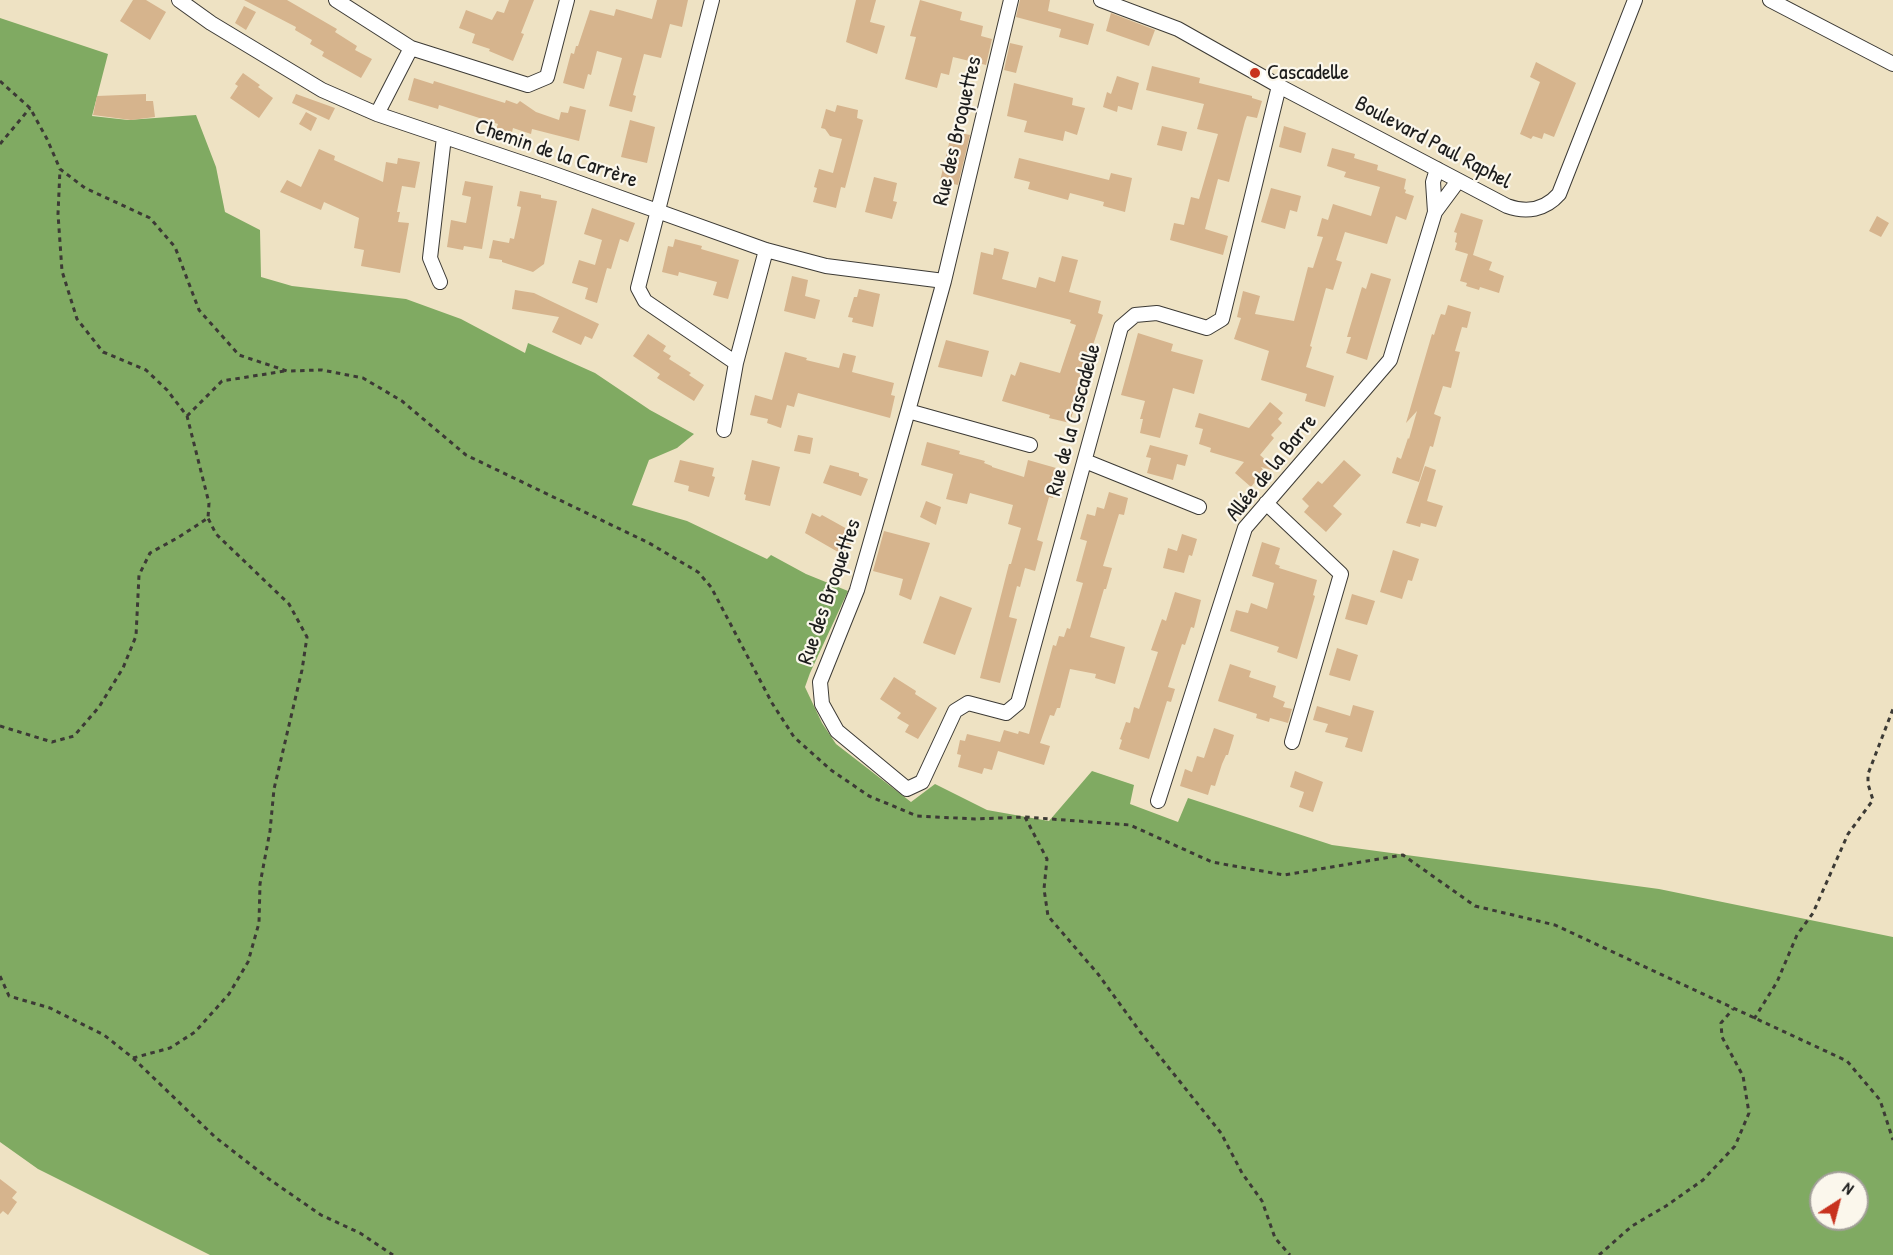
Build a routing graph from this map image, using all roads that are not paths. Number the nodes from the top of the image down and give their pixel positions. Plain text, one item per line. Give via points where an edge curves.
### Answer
1 (179, 0) edge
2 (336, 0) edge
3 (567, 0) edge
4 (712, 0) edge
5 (1011, 0) edge
6 (1101, 0) edge
7 (1635, 0) edge
8 (1770, 0) edge
9 (411, 48) junction
10 (1893, 64) edge
11 (1279, 86) junction
12 (377, 114) junction
13 (444, 137) junction
14 (1437, 170) junction
15 (1458, 181) junction
16 (656, 211) junction
17 (1435, 212) junction
18 (766, 250) junction
19 (944, 281) junction
20 (440, 282) dead end
21 (736, 363) junction
22 (908, 411) junction
23 (724, 430) dead end
24 (1030, 445) dead end
25 (1085, 460) junction
26 (1266, 503) junction
27 (1199, 507) dead end
28 (1292, 742) dead end
29 (907, 789) joint
30 (1158, 801) dead end

1 - 12 street, Chemin de la Carrère via 211,24 322,90
2 - 9 street
3 - 9 street via 547,77 528,85
4 - 16 street
5 - 19 street, Rue des Broquettes
6 - 11 street, Boulevard Paul Raphel via 1178,29
7 - 15 street, Boulevard Paul Raphel via 1554,200 1540,208 1517,210
8 - 10 street
9 - 12 street
11 - 14 street, Boulevard Paul Raphel
11 - 25 street, Rue de la Cascadelle via 1222,318 1207,328 1157,313 1135,315 1121,327
12 - 13 street, Chemin de la Carrère
13 - 16 street, Chemin de la Carrère
13 - 20 street via 430,258
14 - 15 street, Boulevard Paul Raphel
14 - 17 street, Allée de la Barre via 1433,182
15 - 17 street, Allée de la Barre
16 - 18 street, Chemin de la Carrère
16 - 21 street via 638,288 645,301
17 - 26 street, Allée de la Barre via 1390,360
18 - 19 street, Chemin de la Carrère via 826,266
18 - 21 street
19 - 22 street, Rue des Broquettes
21 - 23 street
22 - 24 street
22 - 29 street, Rue des Broquettes via 857,590 820,682 822,704 837,731
25 - 27 street
25 - 29 street, Rue de la Cascadelle via 1017,703 1006,713 968,703 955,711 922,782
26 - 28 street via 1341,574
26 - 30 street, Allée de la Barre via 1245,528

